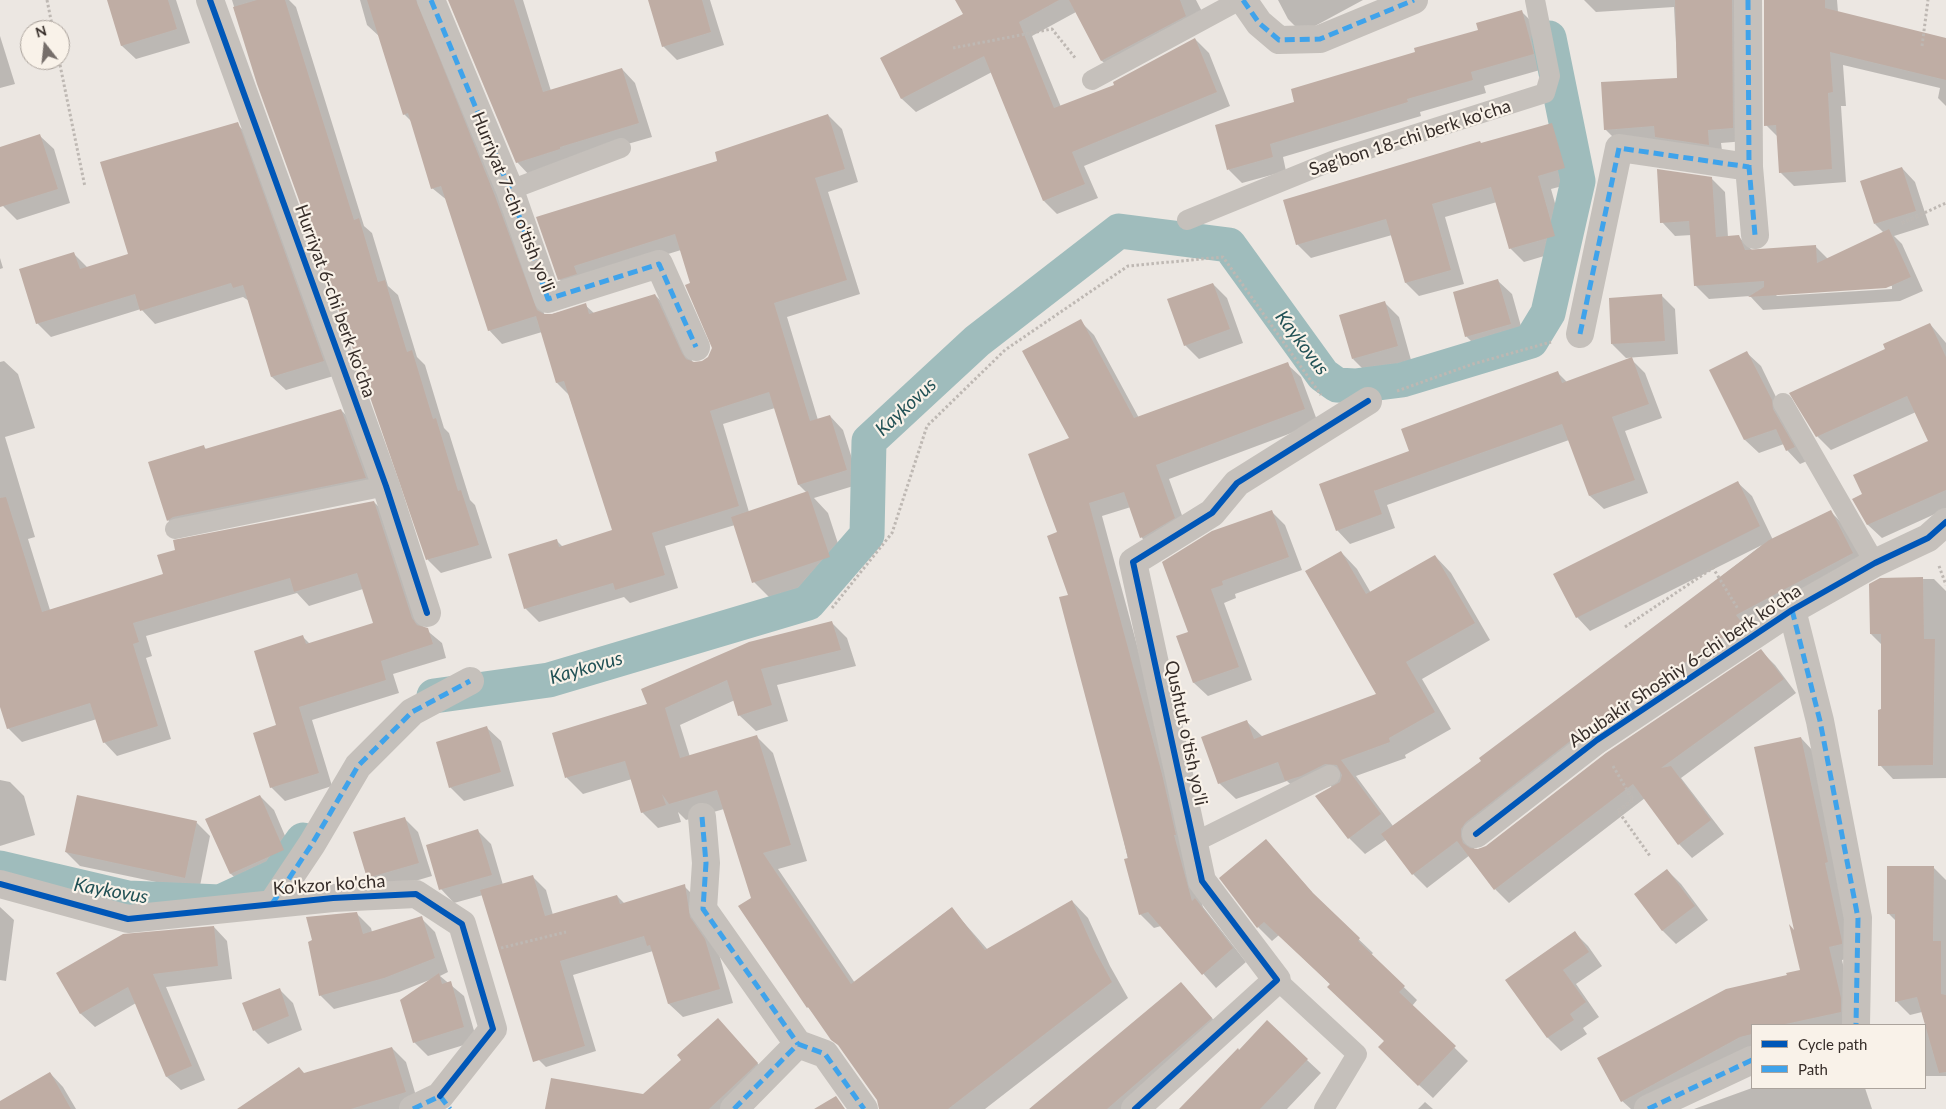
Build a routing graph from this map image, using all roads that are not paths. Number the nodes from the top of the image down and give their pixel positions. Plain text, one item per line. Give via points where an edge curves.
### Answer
1 (210, 0) edge
2 (431, 0) edge
3 (1241, 0) edge
4 (1414, 0) edge
5 (1535, 0) edge
6 (1748, 0) edge
7 (1092, 80) road end
8 (621, 148) dead end
9 (1749, 167) junction
10 (510, 190) junction
11 (1187, 220) dead end
12 (1755, 235) dead end
13 (1580, 334) road end
14 (696, 347) dead end
15 (1368, 402) road end
16 (1783, 403) dead end
17 (386, 486) junction
18 (1946, 522) edge
19 (175, 529) dead end
20 (1875, 563) junction
21 (1792, 610) junction
22 (427, 613) dead end
23 (470, 681) dead end
24 (1330, 774) dead end
25 (702, 817) dead end
26 (1476, 834) dead end
27 (1195, 842) junction
28 (0, 884) edge
29 (272, 904) junction
30 (1277, 980) junction
31 (1856, 1024) edge
32 (798, 1044) junction
33 (1751, 1060) edge
34 (445, 1103) edge
35 (413, 1109) edge
36 (734, 1109) edge
37 (864, 1109) edge
38 (1135, 1109) edge
39 (1324, 1109) edge
40 (1648, 1109) edge

1 - 17 street, Hurriyat 6-chi berk ko'cha
2 - 10 street, Hurriyat 7-chi o'tish yo'li
3 - 4 street via 1259,23 1279,40 1320,39
3 - 7 lane
5 - 11 lane, Sag'bon 18-chi berk ko'cha via 1550,76 1545,93 1336,159
6 - 9 street
8 - 10 lane
9 - 12 street
9 - 13 street via 1619,148
10 - 14 street, Hurriyat 7-chi o'tish yo'li via 548,299 659,264
15 - 27 street, Qushtut o'tish yo'li via 1237,483 1212,513 1133,562
16 - 20 lane
17 - 19 lane
17 - 22 street, Hurriyat 6-chi berk ko'cha
18 - 20 street, Abubakir Shoshiy 6-chi berk ko'cha via 1928,538
20 - 21 street, Abubakir Shoshiy 6-chi berk ko'cha
21 - 26 street, Abubakir Shoshiy 6-chi berk ko'cha via 1597,740
21 - 31 street, Abubakir Shoshiy 6-chi berk ko'cha via 1820,721 1858,918
23 - 29 street via 412,712 358,766
24 - 27 lane
25 - 32 street via 706,863 703,909
27 - 30 street, Qushtut o'tish yo'li via 1202,881
28 - 29 street, Ko'kzor ko'cha via 128,919
29 - 34 street, Ko'kzor ko'cha via 416,894 462,924 493,1029
30 - 38 street
30 - 39 lane via 1357,1054
32 - 36 street
32 - 37 street via 826,1054
33 - 40 street
34 - 35 street

